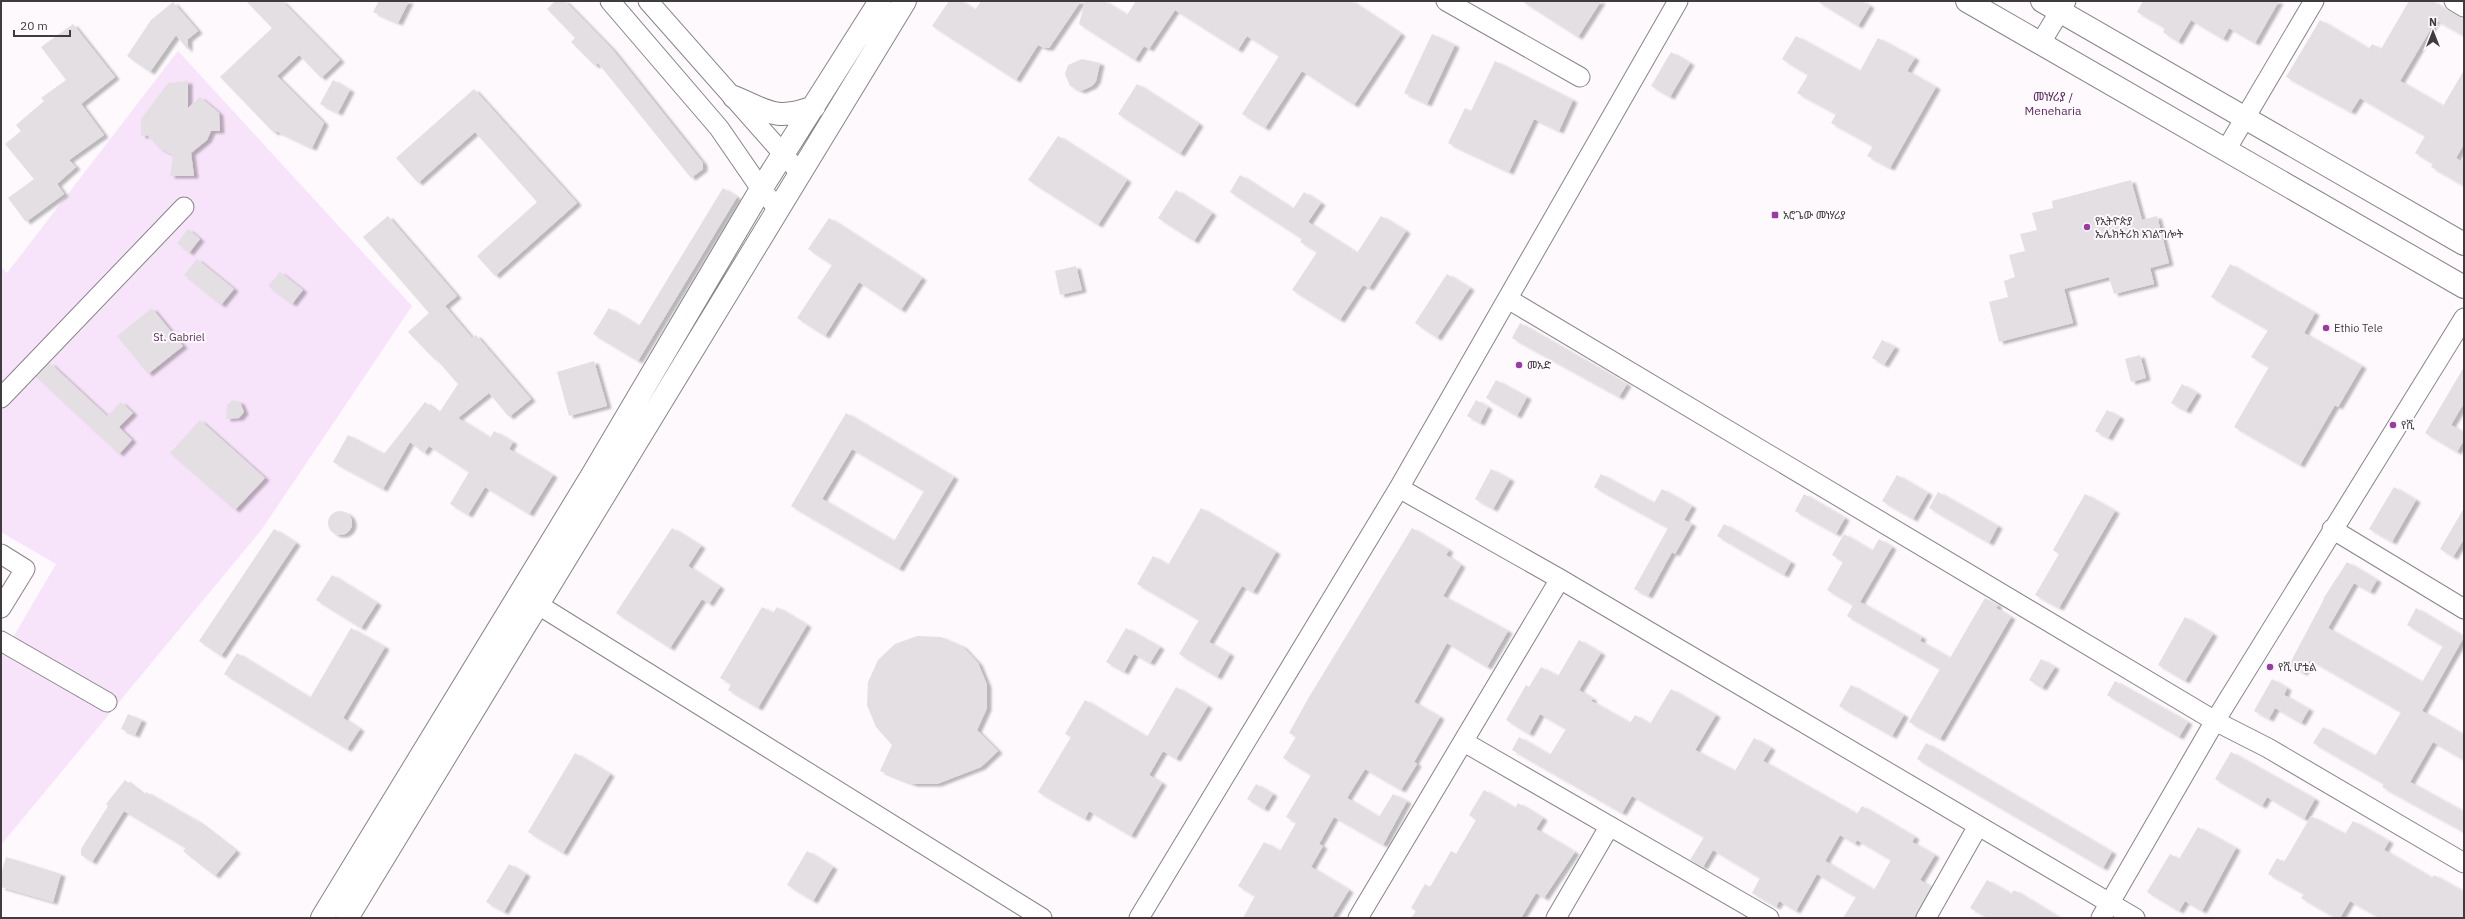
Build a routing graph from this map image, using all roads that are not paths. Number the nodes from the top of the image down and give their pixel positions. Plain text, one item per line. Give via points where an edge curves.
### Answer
1 (610, 1) edge
2 (648, 1) edge
3 (880, 1) edge
4 (905, 1) edge
5 (1446, 1) edge
6 (1678, 1) edge
7 (1967, 1) edge
8 (2314, 1) edge
9 (2454, 1) edge
10 (2056, 5) edge
11 (2464, 7) edge
12 (2040, 44) junction
13 (1580, 77) dead end
14 (734, 97) junction
15 (814, 107) junction
16 (2244, 118) junction
17 (2226, 150) junction
18 (783, 155) junction
19 (800, 173) junction
20 (761, 189) junction
21 (184, 207) dead end
22 (778, 209) junction
23 (2464, 244) edge
24 (2464, 287) edge
25 (1508, 299) junction
26 (2464, 318) edge
27 (1, 398) edge
28 (1399, 488) junction
29 (2332, 528) junction
30 (1, 554) edge
31 (1560, 579) junction
32 (537, 604) junction
33 (1, 608) edge
34 (2464, 609) edge
35 (1, 641) edge
36 (107, 702) dead end
37 (2215, 721) junction
38 (1464, 742) junction
39 (1978, 826) junction
40 (1609, 827) junction
41 (2464, 863) edge
42 (2106, 911) edge
43 (1760, 916) edge
44 (322, 918) edge
45 (347, 918) edge
46 (1042, 918) edge
47 (1139, 918) edge
48 (1358, 918) edge
49 (1556, 918) edge
50 (1926, 918) edge
51 (2135, 918) edge

1 - 20 street via 719,128
2 - 14 street
3 - 15 main road
4 - 19 main road
5 - 13 street
6 - 25 street
7 - 12 main road
8 - 16 street
9 - 11 street
10 - 12 street
10 - 16 main road
12 - 17 main road
14 - 15 main road via 775,115 794,114
14 - 18 street
15 - 18 main road
16 - 17 street
16 - 23 main road
17 - 24 main road
18 - 19 street
18 - 20 main road
19 - 22 main road
20 - 22 street
20 - 44 main road via 571,510
21 - 27 street
22 - 32 main road
25 - 28 street
25 - 37 street
26 - 29 street
28 - 31 street
28 - 47 street
29 - 34 street
29 - 37 street
30 - 33 street via 25,569
31 - 38 street
31 - 39 street
32 - 45 main road
32 - 46 street
35 - 36 street
37 - 41 street via 2268,748
37 - 42 street
38 - 40 street
38 - 48 street
39 - 42 street
39 - 50 street
40 - 43 street
40 - 49 street
42 - 51 street

